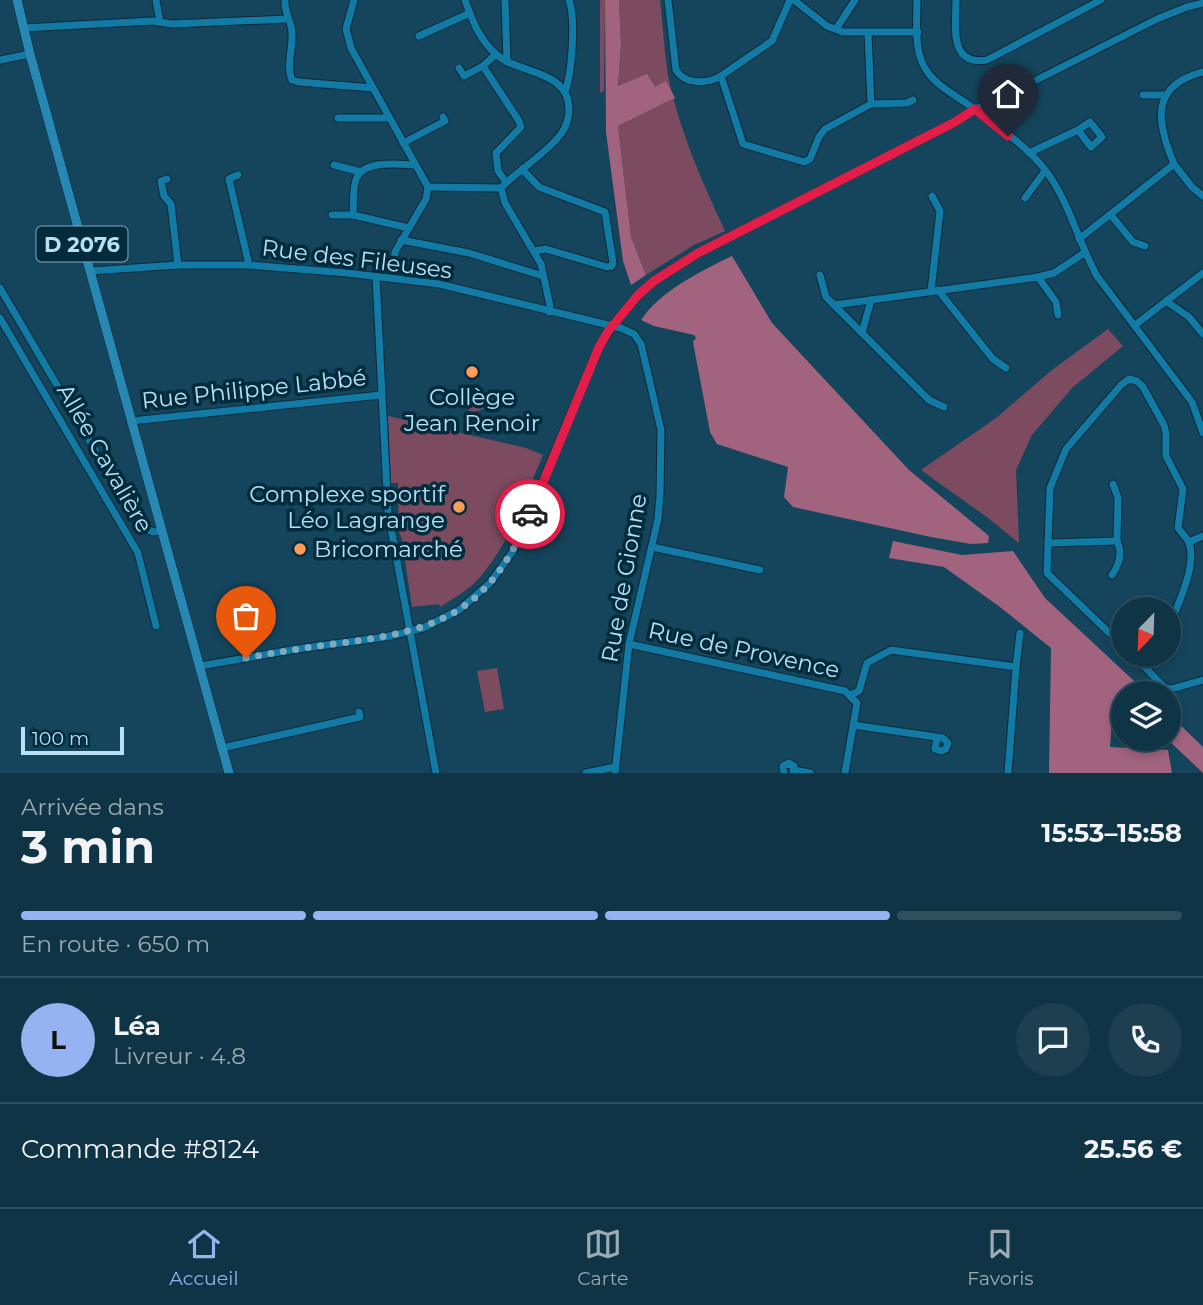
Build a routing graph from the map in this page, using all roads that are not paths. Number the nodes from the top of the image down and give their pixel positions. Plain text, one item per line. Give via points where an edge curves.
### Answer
1 (17, 0) edge
2 (156, 0) edge
3 (285, 0) edge
4 (354, 0) edge
5 (465, 0) edge
6 (505, 0) edge
7 (569, 0) edge
8 (668, 0) edge
9 (792, 0) edge
10 (855, 0) edge
11 (917, 0) edge
12 (956, 0) edge
13 (1101, 0) edge
14 (1199, 2) edge
15 (470, 13) junction
16 (287, 19) junction
17 (160, 22) junction
18 (23, 28) junction
19 (836, 29) junction
20 (918, 32) junction
21 (868, 33) junction
22 (419, 36) dead end
23 (30, 54) junction
24 (496, 54) junction
25 (0, 60) edge
26 (507, 62) junction
27 (483, 65) junction
28 (459, 68) dead end
29 (1203, 72) edge
30 (721, 76) junction
31 (373, 88) junction
32 (565, 92) junction
33 (1166, 94) junction
34 (1143, 95) dead end
35 (913, 100) dead end
36 (871, 104) junction
37 (975, 109) junction
38 (443, 117) dead end
39 (338, 118) dead end
40 (389, 118) junction
41 (1078, 130) dead end
42 (403, 143) junction
43 (1029, 153) junction
44 (1174, 164) junction
45 (334, 165) dead end
46 (415, 165) junction
47 (522, 169) junction
48 (1045, 170) junction
49 (361, 172) junction
50 (239, 175) dead end
51 (167, 180) dead end
52 (503, 185) junction
53 (428, 187) junction
54 (932, 196) dead end
55 (1203, 196) edge
56 (1024, 198) dead end
57 (332, 215) dead end
58 (353, 215) junction
59 (1111, 215) junction
60 (409, 228) junction
61 (1079, 239) junction
62 (401, 240) junction
63 (1145, 246) dead end
64 (534, 251) junction
65 (1084, 253) junction
66 (178, 265) junction
67 (249, 265) junction
68 (90, 271) junction
69 (1203, 273) edge
70 (820, 275) dead end
71 (544, 276) junction
72 (376, 277) junction
73 (1038, 277) junction
74 (393, 279) junction
75 (0, 288) edge
76 (935, 291) junction
77 (871, 300) junction
78 (1166, 301) junction
79 (834, 305) junction
80 (549, 312) junction
81 (1058, 315) dead end
82 (0, 318) edge
83 (1135, 325) junction
84 (612, 326) junction
85 (862, 332) junction
86 (1203, 334) edge
87 (1006, 368) dead end
88 (381, 395) junction
89 (944, 407) dead end
90 (131, 421) junction
91 (1203, 433) edge
92 (1113, 484) dead end
93 (162, 531) junction
94 (1203, 537) edge
95 (1117, 541) junction
96 (1189, 542) junction
97 (1048, 543) junction
98 (652, 547) junction
99 (760, 570) dead end
100 (1112, 575) dead end
101 (1180, 597) edge
102 (156, 626) dead end
103 (409, 631) junction
104 (1020, 633) dead end
105 (1111, 635) edge
106 (629, 644) junction
107 (200, 666) junction
108 (1016, 667) junction
109 (1145, 667) edge
110 (1203, 680) edge
111 (850, 695) junction
112 (359, 712) dead end
113 (853, 725) junction
114 (937, 738) dead end
115 (222, 748) junction
116 (615, 770) edge
117 (794, 772) edge
118 (229, 773) edge
119 (436, 773) edge
120 (586, 773) edge
121 (784, 773) edge
122 (810, 773) edge
123 (845, 773) edge
124 (1009, 773) edge

1 - 18 main road, D 2076
2 - 17 street
3 - 16 street
4 - 31 street via 346,29
5 - 15 street
6 - 26 street
7 - 32 street via 573,13
8 - 30 street via 680,77 687,81
9 - 19 street
9 - 30 street via 772,40
10 - 19 street
11 - 20 street
12 - 13 street via 956,43 969,60 978,62
14 - 37 street
15 - 22 street
15 - 24 street
16 - 17 street
16 - 31 street via 293,37 292,80
17 - 18 street
18 - 23 main road, D 2076
19 - 21 street
20 - 21 street
20 - 37 street via 919,55 934,81
21 - 36 street
23 - 25 street
23 - 68 main road, D 2076
24 - 26 street
24 - 27 street
26 - 32 street via 554,80
27 - 28 street via 464,76
27 - 52 street via 520,124 520,131 496,153
29 - 33 street via 1182,79
30 - 36 street via 743,145 804,163 825,129
31 - 40 street
32 - 47 street via 569,112 564,129
33 - 34 street
33 - 44 street via 1162,134
35 - 36 street
37 - 43 street
37 - 84 street via 698,253 654,281
38 - 42 street via 445,121
39 - 40 street
40 - 42 street
41 - 43 street
42 - 46 street
43 - 48 street
44 - 55 street
44 - 59 street
45 - 49 street
46 - 49 street via 387,164
46 - 53 street
47 - 52 street
47 - 64 street via 544,190 605,212 613,263 607,267 546,249
48 - 56 street
48 - 61 street via 1067,204
49 - 58 street via 356,179
50 - 67 street via 229,179
51 - 66 street via 161,181 163,195 171,204
52 - 53 street
52 - 64 street via 505,203
53 - 60 street
54 - 76 street via 940,211
57 - 58 street
58 - 60 street
59 - 61 street
59 - 63 street via 1133,242
60 - 62 street
61 - 65 street
62 - 71 street via 469,253
62 - 74 street
64 - 71 street
65 - 73 street via 1054,273
65 - 83 street
66 - 67 street, Rue des Fileuses
66 - 68 street, Rue des Fileuses
67 - 72 street, Rue des Fileuses
68 - 90 main road, D 2076
69 - 78 street
70 - 79 street via 826,297
71 - 80 street
72 - 74 street, Rue des Fileuses
72 - 88 street
73 - 76 street
73 - 81 street via 1056,302
74 - 80 street, Rue des Fileuses via 439,284
75 - 93 street via 139,525
76 - 77 street
76 - 87 street
77 - 79 street
77 - 85 street
78 - 83 street
78 - 86 street
79 - 85 street
80 - 84 street, Rue des Fileuses
82 - 102 street, Allée Cavalière via 138,553
83 - 91 street via 1192,402
84 - 98 street, Rue de Gionne via 639,340 660,421 660,495
84 - 103 street via 508,559 490,583 459,610
85 - 89 street via 929,400
88 - 90 street, Rue Philippe Labbé
88 - 103 street via 388,512
90 - 93 main road, D 2076
92 - 95 street via 1118,498
93 - 107 main road, D 2076
94 - 96 street
95 - 97 street
95 - 100 street via 1119,565
96 - 97 street via 1178,528 1183,489 1166,456 1164,425 1143,387 1129,379 1066,449 1049,488
96 - 101 street via 1190,568
97 - 105 street via 1047,573
98 - 99 street
98 - 106 street, Rue de Gionne
103 - 107 street
103 - 119 street
104 - 108 street
106 - 111 street, Rue de Provence
106 - 116 street, Rue de Gionne
107 - 115 main road, D 2076
108 - 111 street via 891,650 867,663 859,691
108 - 124 street
109 - 110 street via 1171,689
111 - 113 street via 857,703
112 - 115 street via 360,717
113 - 114 street
113 - 123 street
115 - 118 main road, D 2076
116 - 120 street
117 - 121 street via 793,765 787,763
117 - 122 street

